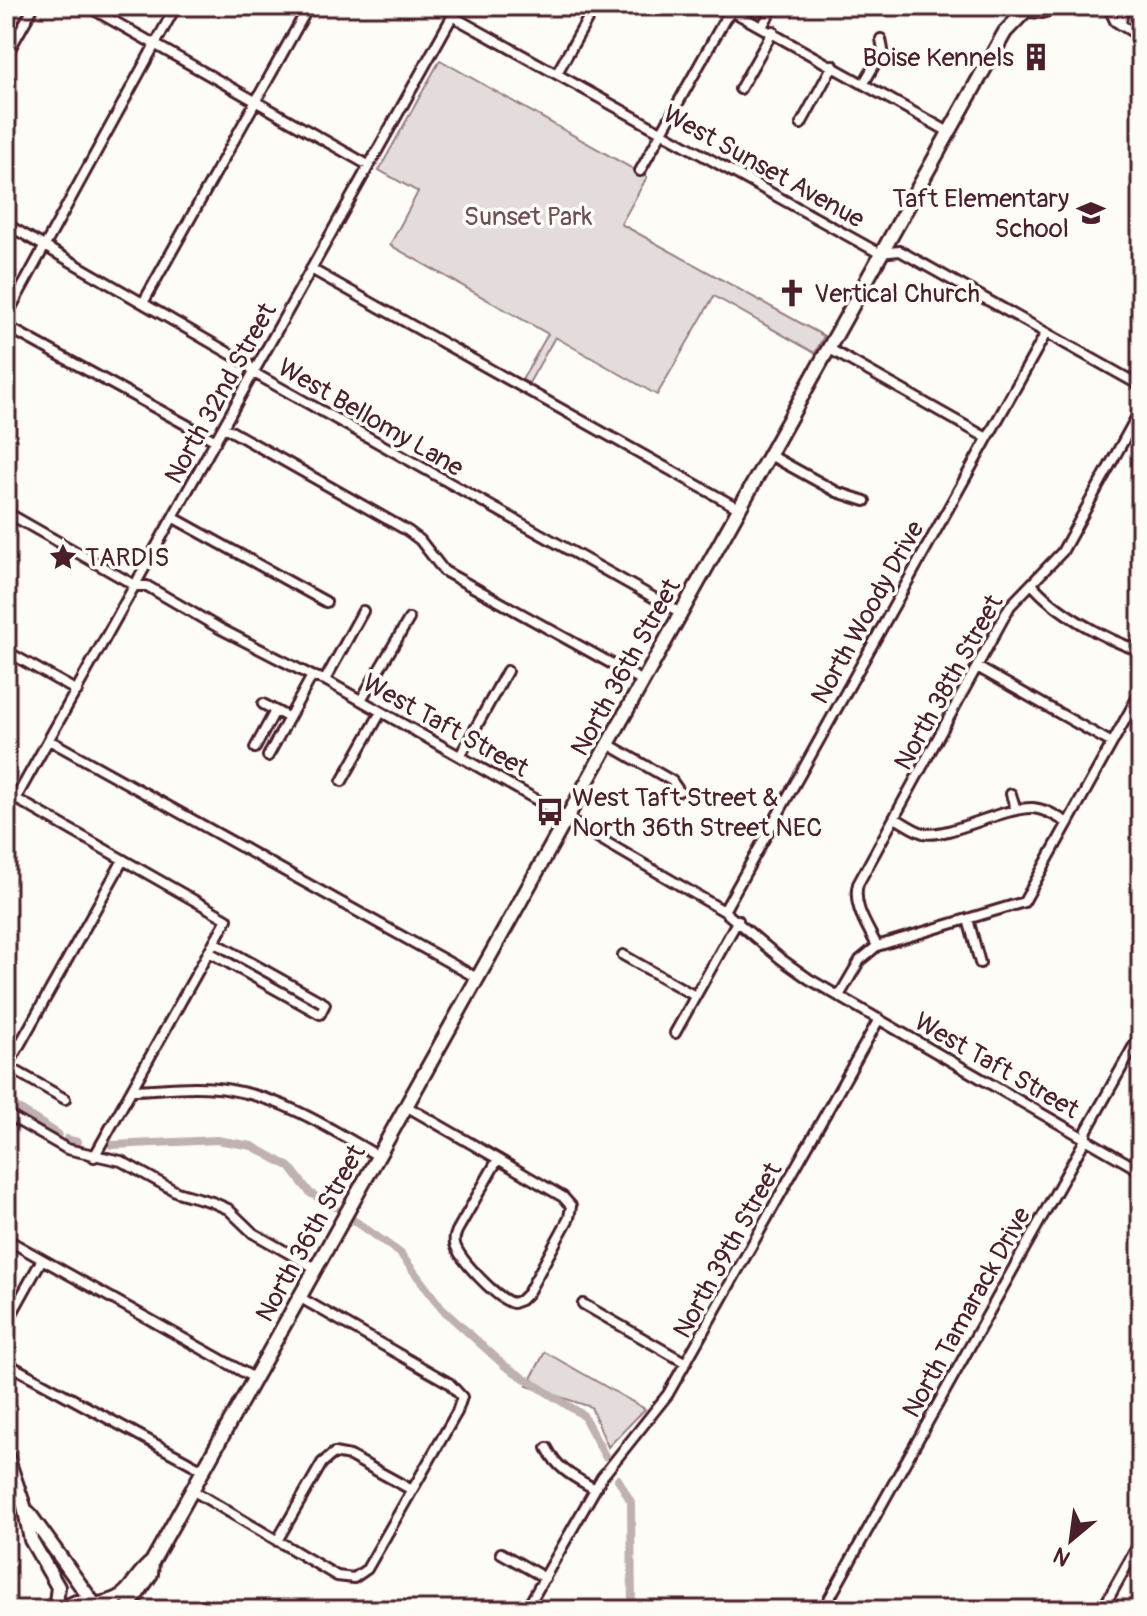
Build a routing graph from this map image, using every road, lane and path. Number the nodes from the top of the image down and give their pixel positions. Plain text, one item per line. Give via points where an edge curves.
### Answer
1 (34, 6) edge
2 (87, 6) edge
3 (176, 6) edge
4 (309, 6) edge
5 (458, 6) edge
6 (595, 6) edge
7 (774, 6) edge
8 (1056, 6) edge
9 (1108, 6) edge
10 (1123, 6) edge
11 (1026, 7) edge
12 (452, 16) junction
13 (763, 25) junction
14 (1121, 25) junction
15 (773, 31) junction
16 (1141, 37) edge
17 (881, 39) dead end
18 (155, 44) junction
19 (6, 56) edge
20 (833, 65) junction
21 (557, 73) junction
22 (864, 83) junction
23 (740, 89) dead end
24 (256, 101) junction
25 (801, 124) dead end
26 (661, 131) junction
27 (949, 132) junction
28 (368, 165) junction
29 (640, 171) dead end
30 (6, 224) edge
31 (43, 246) junction
32 (879, 253) junction
33 (311, 269) junction
34 (143, 303) junction
35 (6, 317) edge
36 (6, 326) edge
37 (1046, 333) junction
38 (828, 348) junction
39 (254, 373) junction
40 (1141, 386) edge
41 (1141, 409) edge
42 (224, 427) junction
43 (987, 438) junction
44 (216, 441) junction
45 (768, 454) junction
46 (865, 501) dead end
47 (738, 508) junction
48 (6, 512) edge
49 (174, 518) junction
50 (1032, 584) junction
51 (136, 586) junction
52 (326, 602) dead end
53 (363, 611) dead end
54 (681, 613) junction
55 (409, 619) dead end
56 (6, 651) edge
57 (1141, 651) edge
58 (977, 667) junction
59 (507, 671) dead end
60 (312, 676) junction
61 (325, 680) junction
62 (643, 681) junction
63 (77, 691) junction
64 (1141, 691) edge
65 (361, 700) junction
66 (263, 704) dead end
67 (275, 711) junction
68 (381, 712) junction
69 (289, 718) junction
70 (49, 740) junction
71 (1112, 743) junction
72 (608, 744) junction
73 (255, 748) dead end
74 (268, 756) dead end
75 (460, 756) junction
76 (342, 781) dead end
77 (679, 791) dead end
78 (6, 793) edge
79 (1011, 794) dead end
80 (16, 798) junction
81 (1016, 810) junction
82 (567, 817) junction
83 (895, 818) junction
84 (1068, 823) junction
85 (123, 860) junction
86 (724, 911) junction
87 (968, 919) junction
88 (738, 920) junction
89 (214, 942) junction
90 (877, 946) junction
91 (209, 952) junction
92 (623, 955) dead end
93 (980, 963) dead end
94 (477, 978) junction
95 (695, 996) junction
96 (839, 996) junction
97 (879, 1019) junction
98 (675, 1033) dead end
99 (1141, 1033) edge
100 (7, 1068) edge
101 (132, 1090) junction
102 (65, 1099) dead end
103 (406, 1106) junction
104 (6, 1114) edge
105 (1085, 1140) junction
106 (378, 1156) junction
107 (94, 1157) junction
108 (498, 1159) junction
109 (1141, 1171) edge
110 (6, 1239) edge
111 (41, 1261) junction
112 (315, 1268) junction
113 (299, 1297) junction
114 (583, 1304) dead end
115 (6, 1324) edge
116 (6, 1363) edge
117 (686, 1363) junction
118 (254, 1378) junction
119 (547, 1448) dead end
120 (6, 1454) edge
121 (203, 1470) junction
122 (595, 1489) junction
123 (192, 1490) junction
124 (412, 1490) junction
125 (24, 1506) junction
126 (1141, 1540) edge
127 (277, 1541) junction
128 (501, 1553) dead end
129 (545, 1578) junction
130 (130, 1605) edge
131 (96, 1606) edge
132 (57, 1610) edge
133 (526, 1610) edge
134 (823, 1610) edge
135 (1102, 1610) edge

1 - 19 street
2 - 18 street
3 - 18 street
4 - 24 street
5 - 12 street, North 32nd Street
6 - 21 street
7 - 13 street
8 - 11 street, North 36th Street via 1042,11
9 - 14 street
10 - 14 street
11 - 27 street, North 36th Street via 1005,32
12 - 21 street, West Sunset Avenue
12 - 28 street, North 32nd Street
13 - 15 street
13 - 26 street via 732,11
14 - 16 street
15 - 20 street
15 - 23 street
17 - 22 street via 883,50
18 - 24 street
18 - 31 street
20 - 22 street
20 - 25 street
21 - 26 street, West Sunset Avenue
22 - 27 street
24 - 28 street
24 - 34 street
26 - 29 street
26 - 32 street, West Sunset Avenue
27 - 32 street, North 36th Street
28 - 33 street, North 32nd Street
30 - 31 street, West Bellomy Lane
31 - 34 street, West Bellomy Lane
31 - 35 street
32 - 37 street, West Sunset Avenue via 900,251
32 - 38 street, North 36th Street
33 - 39 street, North 32nd Street
33 - 47 street
34 - 39 street, West Bellomy Lane via 248,364
36 - 44 street
37 - 40 street, West Sunset Avenue
37 - 43 street, North Woody Drive
38 - 43 street
38 - 45 street, North 36th Street
39 - 42 street, North 32nd Street
39 - 54 street, West Bellomy Lane
41 - 50 street, North 38th Street via 1062,552
42 - 44 street, North 32nd Street
42 - 62 street via 408,531 444,571
43 - 86 street, North Woody Drive
44 - 49 street, North 32nd Street
45 - 46 street via 837,492
45 - 47 street, North 36th Street
47 - 54 street, North 36th Street
48 - 51 street, West Taft Street
49 - 51 street, North 32nd Street
49 - 52 street
50 - 57 street via 1059,609
50 - 58 street, North 38th Street via 1010,606
51 - 60 street, West Taft Street via 147,586
51 - 63 street, North 32nd Street
53 - 61 street
54 - 62 street, North 36th Street
55 - 65 street
56 - 63 street
58 - 71 street
58 - 83 street, North 38th Street
59 - 75 street
60 - 61 street, West Taft Street
60 - 69 street
61 - 65 street, West Taft Street
62 - 72 street, North 36th Street
63 - 70 street, North 32nd Street
64 - 71 street
65 - 68 street, West Taft Street
66 - 67 street
67 - 69 street
67 - 73 street
68 - 75 street, West Taft Street
68 - 76 street
69 - 74 street
70 - 80 street, North 32nd Street
70 - 94 street
71 - 84 street
72 - 77 street via 672,781
72 - 82 street, North 36th Street
75 - 82 street, West Taft Street
78 - 80 street
79 - 81 street
80 - 85 street
81 - 83 street via 932,834
81 - 84 street via 1045,810
82 - 86 street, West Taft Street
82 - 94 street, North 36th Street
83 - 90 street, North 38th Street via 856,893
84 - 87 street via 1024,902
85 - 89 street via 227,919
85 - 100 street
86 - 88 street, West Taft Street
87 - 90 street
87 - 93 street
88 - 95 street
88 - 96 street, West Taft Street via 781,959
89 - 91 street
89 - 91 street via 325,1004 320,1014
90 - 96 street via 860,960
91 - 101 street
92 - 95 street
94 - 103 street, North 36th Street
95 - 98 street
96 - 97 street, West Taft Street
97 - 105 street, West Taft Street
97 - 117 street, North 39th Street
99 - 105 street, North Tamarack Drive
100 - 102 street
101 - 106 street via 202,1087 265,1098
101 - 107 street
103 - 106 street, North 36th Street
103 - 108 street
104 - 107 street via 56,1144
105 - 109 street, West Taft Street
105 - 134 street, North Tamarack Drive
106 - 112 street, North 36th Street
107 - 112 street via 121,1161 177,1192 228,1209 253,1233
108 - 108 street via 571,1206 528,1293 513,1303 497,1297 455,1242
110 - 111 street
111 - 115 street
111 - 118 street
112 - 113 street, North 36th Street
113 - 118 street, North 36th Street
113 - 124 street via 449,1383 462,1397
114 - 117 street
116 - 121 street
117 - 122 street, North 39th Street via 665,1400
118 - 121 street, North 36th Street
119 - 122 street via 556,1464
120 - 125 street
121 - 123 street, North 36th Street
122 - 129 street, North 39th Street
123 - 127 street
123 - 130 street, North 36th Street via 143,1569
124 - 127 street via 350,1456 334,1453 322,1463
124 - 127 street via 367,1569 354,1578 337,1576
125 - 131 street
125 - 132 street via 31,1540 58,1587
126 - 135 street
128 - 129 street
129 - 133 street, North 39th Street
130 - 131 street, North 36th Street via 118,1599
131 - 132 street, North 36th Street via 76,1602

